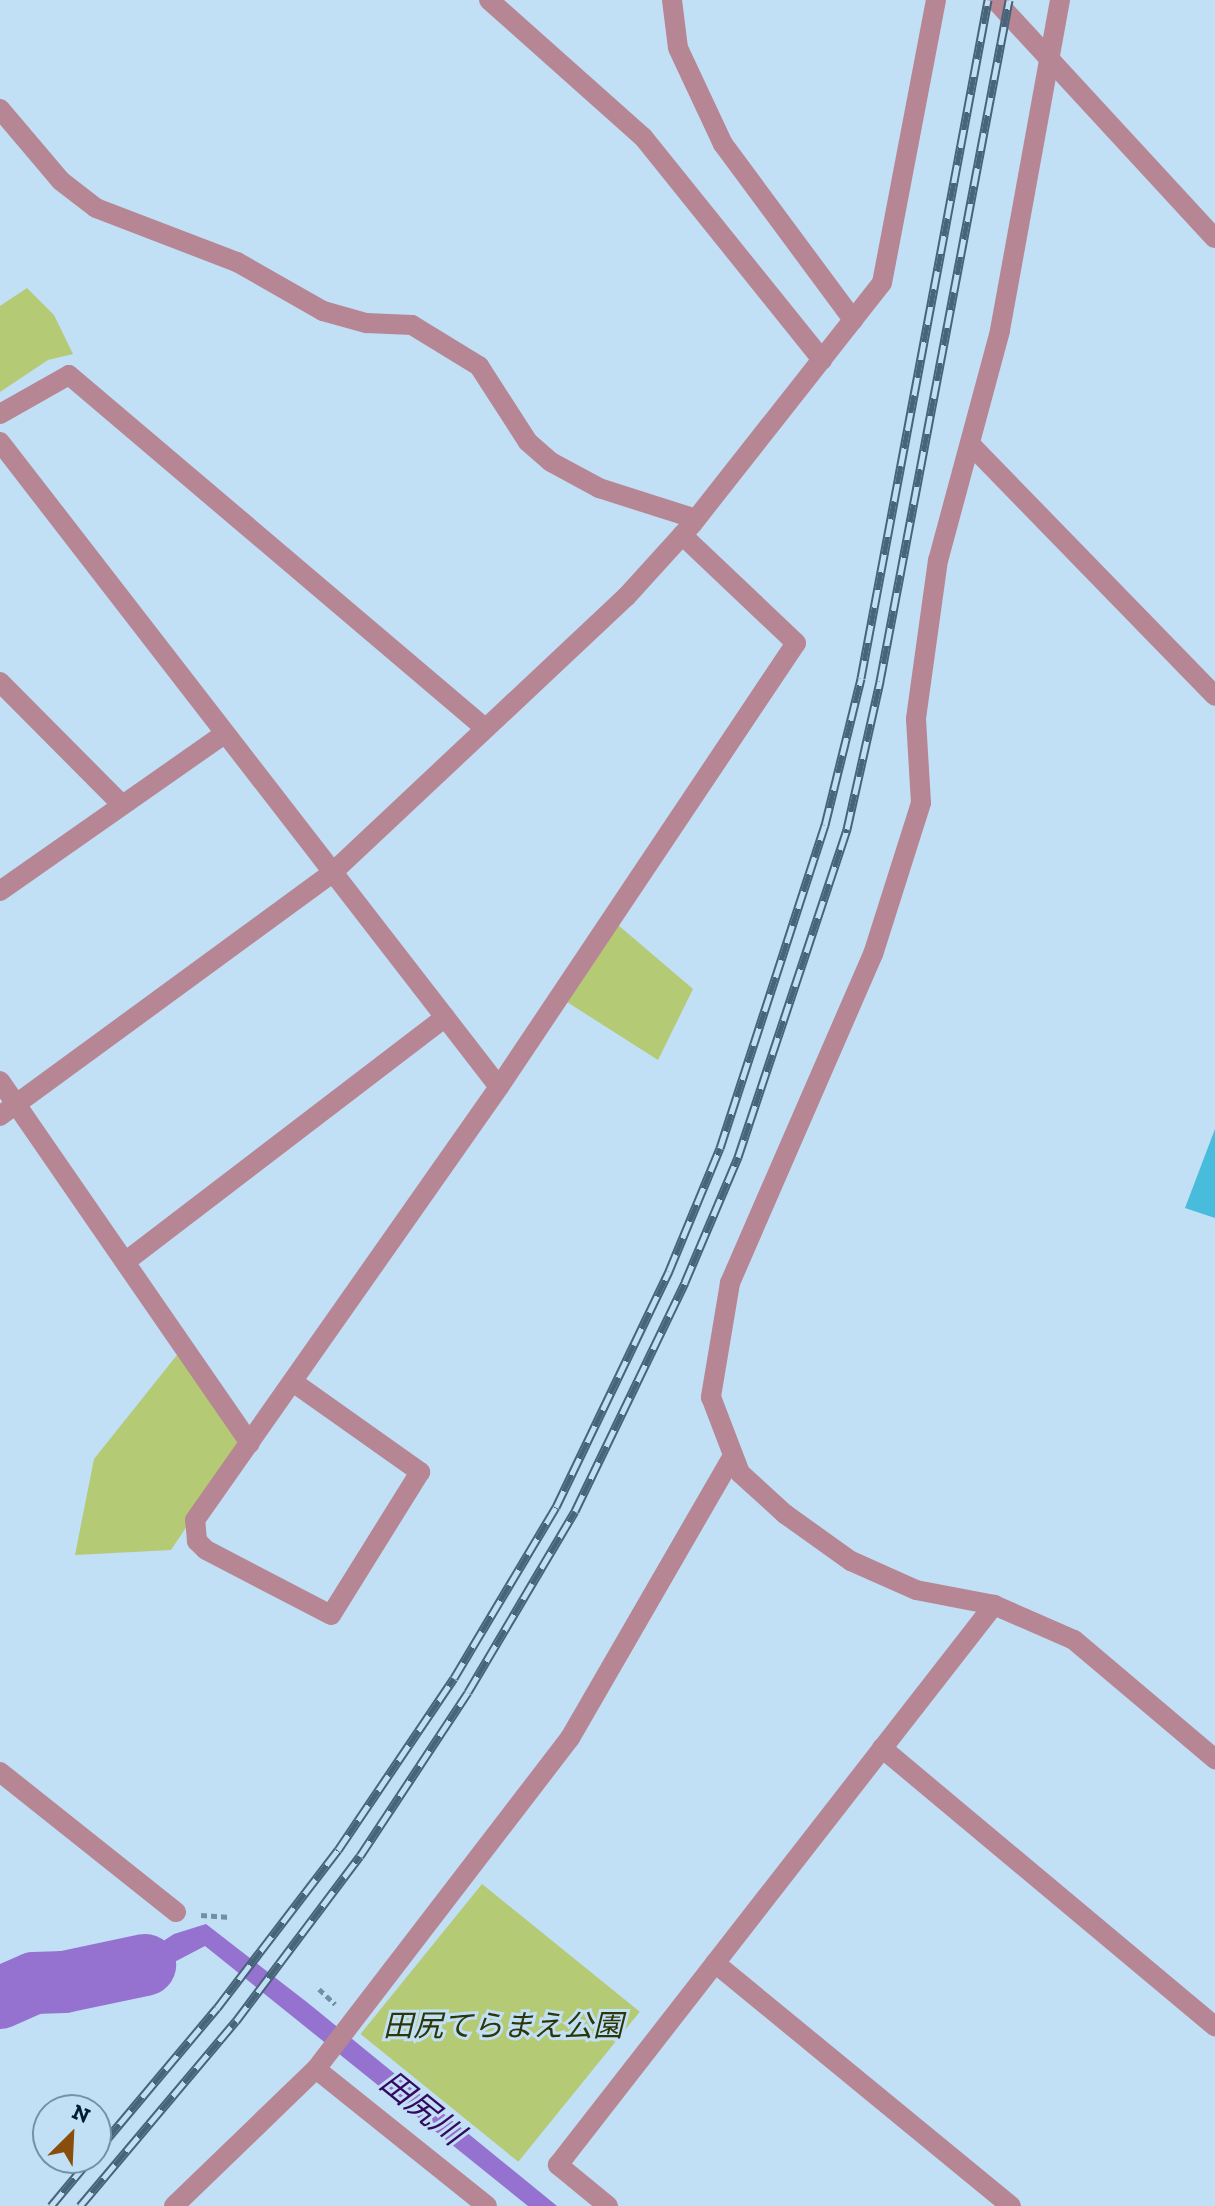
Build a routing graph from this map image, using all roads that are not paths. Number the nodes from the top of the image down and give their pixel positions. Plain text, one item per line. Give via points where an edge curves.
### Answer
1 (489, 0) edge
2 (672, 0) edge
3 (936, 0) edge
4 (995, 0) edge
5 (1060, 0) edge
6 (1047, 58) junction
7 (0, 109) edge
8 (1215, 238) edge
9 (853, 320) junction
10 (822, 360) junction
11 (0, 414) edge
12 (0, 442) edge
13 (970, 444) junction
14 (696, 519) junction
15 (682, 535) junction
16 (0, 682) edge
17 (1215, 696) edge
18 (485, 728) junction
19 (223, 735) junction
20 (122, 805) junction
21 (333, 872) junction
22 (0, 891) edge
23 (445, 1017) junction
24 (0, 1081) edge
25 (499, 1087) junction
26 (8, 1110) edge
27 (125, 1262) junction
28 (293, 1382) junction
29 (250, 1443) junction
30 (733, 1456) junction
31 (994, 1605) junction
32 (882, 1748) junction
33 (1215, 1759) edge
34 (0, 1772) edge
35 (176, 1912) dead end
36 (715, 1963) junction
37 (1215, 2026) edge
38 (321, 2062) junction
39 (174, 2206) edge
40 (487, 2206) edge
41 (608, 2206) edge
42 (1011, 2206) edge

1 - 10 street via 643,137
2 - 9 street via 678,48 723,144
3 - 9 street via 882,283
4 - 6 street
5 - 6 street
6 - 8 street
6 - 13 street via 1000,331
7 - 14 street via 61,181 96,208 237,262 323,311 366,323 412,325 479,366 528,442 551,462 599,488
9 - 10 street
10 - 14 street
11 - 18 street via 69,375
12 - 19 street
13 - 17 street
13 - 30 street via 938,560 916,719 921,803 873,954 730,1283 711,1397
14 - 15 street
15 - 18 street via 626,597
15 - 25 street via 796,643
16 - 20 street
18 - 21 street
19 - 20 street
19 - 21 street
20 - 22 street
21 - 23 street
21 - 26 street
23 - 25 street
23 - 27 street
24 - 26 street
25 - 28 street
26 - 27 street
27 - 29 street
28 - 29 street
28 - 29 street via 420,1472 420,1480 331,1615 197,1541 195,1520
30 - 31 street via 740,1473 785,1514 851,1561 916,1590
30 - 38 street via 570,1738
31 - 32 street
31 - 33 street via 1074,1640
32 - 36 street
32 - 37 street
34 - 35 street
36 - 41 street via 558,2165
36 - 42 street
38 - 39 street
38 - 40 street

